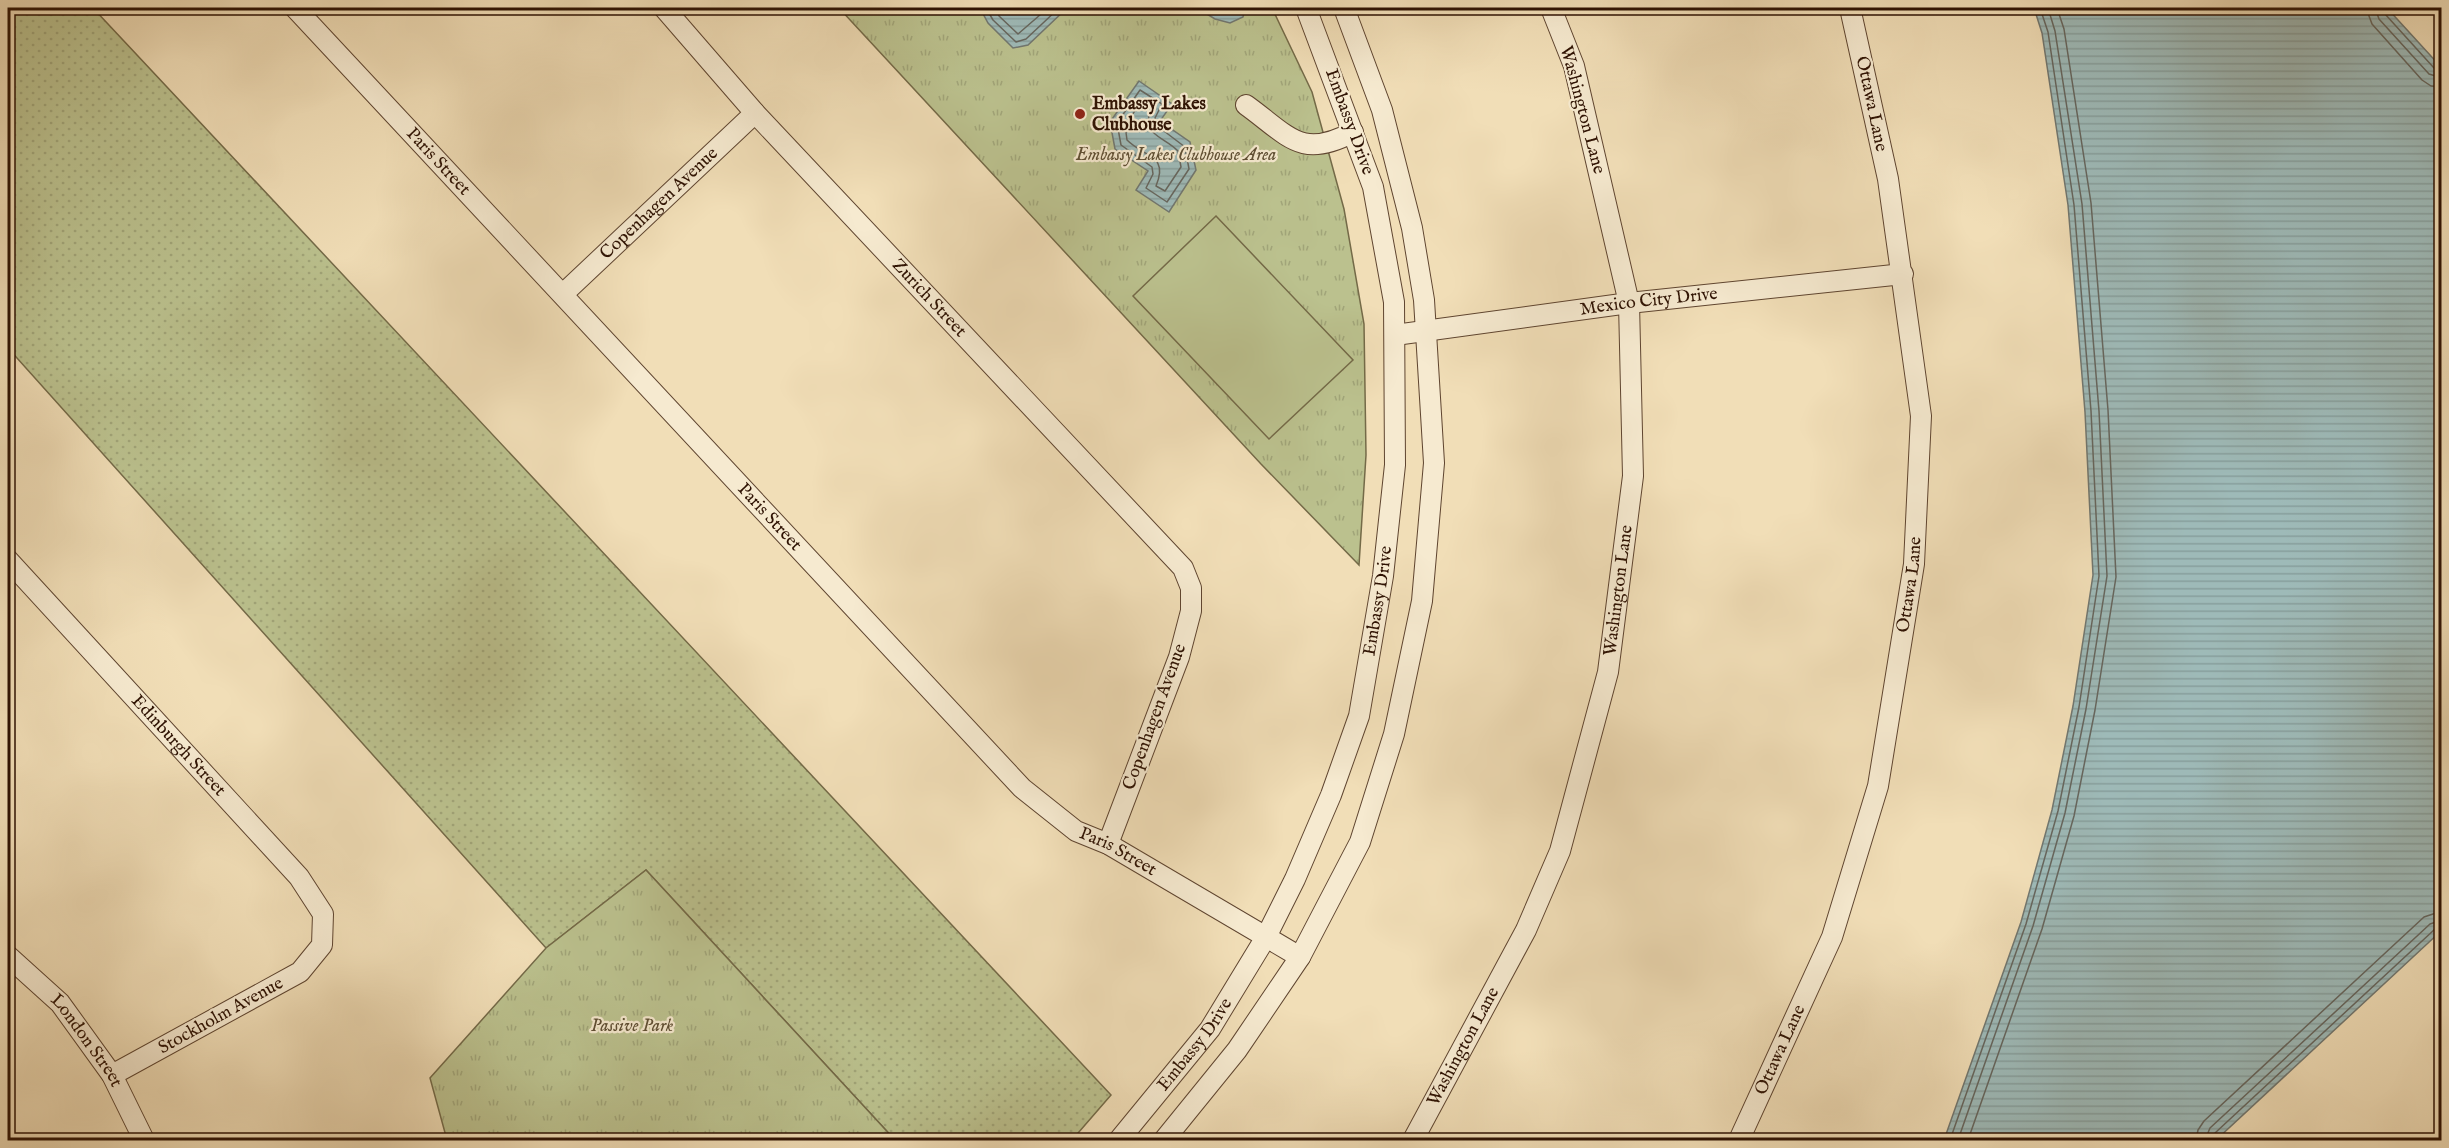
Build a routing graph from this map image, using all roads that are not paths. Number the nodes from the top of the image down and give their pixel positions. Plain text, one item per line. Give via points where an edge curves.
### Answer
1 (296, 8) edge
2 (664, 8) edge
3 (1306, 8) edge
4 (1344, 8) edge
5 (1551, 8) edge
6 (1850, 8) edge
7 (1246, 105) dead end
8 (755, 113) junction
9 (1353, 132) junction
10 (1903, 274) junction
11 (563, 294) junction
12 (1629, 303) junction
13 (1427, 330) junction
14 (1395, 335) junction
15 (8, 560) edge
16 (1191, 588) joint
17 (1108, 844) junction
18 (1266, 937) junction
19 (322, 945) joint
20 (8, 956) edge
21 (1300, 957) junction
22 (112, 1076) junction
23 (144, 1140) edge
24 (1119, 1140) edge
25 (1164, 1140) edge
26 (1413, 1140) edge
27 (1738, 1140) edge

1 - 11 street, Paris Street
2 - 8 street, Zurich Street
3 - 9 street, Embassy Drive
4 - 13 street, Embassy Drive via 1382,110 1412,228
5 - 12 street, Washington Lane via 1574,66
6 - 10 street, Ottawa Lane via 1888,179
7 - 9 street via 1302,145 1331,144
8 - 11 street, Copenhagen Avenue
8 - 16 street, Zurich Street via 1183,568
9 - 14 street, Embassy Drive via 1373,187 1392,292
10 - 12 street, Mexico City Drive
10 - 27 street, Ottawa Lane via 1921,416 1914,564 1878,786 1832,938
11 - 17 street, Paris Street via 1022,788 1076,831
12 - 13 street, Mexico City Drive
12 - 26 street, Washington Lane via 1633,476 1608,672 1560,851 1526,930
13 - 14 street, Mexico City Drive
13 - 21 street, Embassy Drive via 1434,463 1422,601 1394,734 1360,842
14 - 18 street, Embassy Drive via 1395,465 1383,576 1359,716 1331,795
15 - 19 street, Edinburgh Street via 299,877 323,914
16 - 17 street, Copenhagen Avenue via 1191,611 1179,657
17 - 18 street, Paris Street
18 - 21 street, Paris Street
18 - 24 street, Embassy Drive via 1210,1029
19 - 22 street, Stockholm Avenue via 300,972
20 - 22 street, London Street via 60,1003
21 - 25 street, Embassy Drive via 1237,1050
22 - 23 street, London Street

